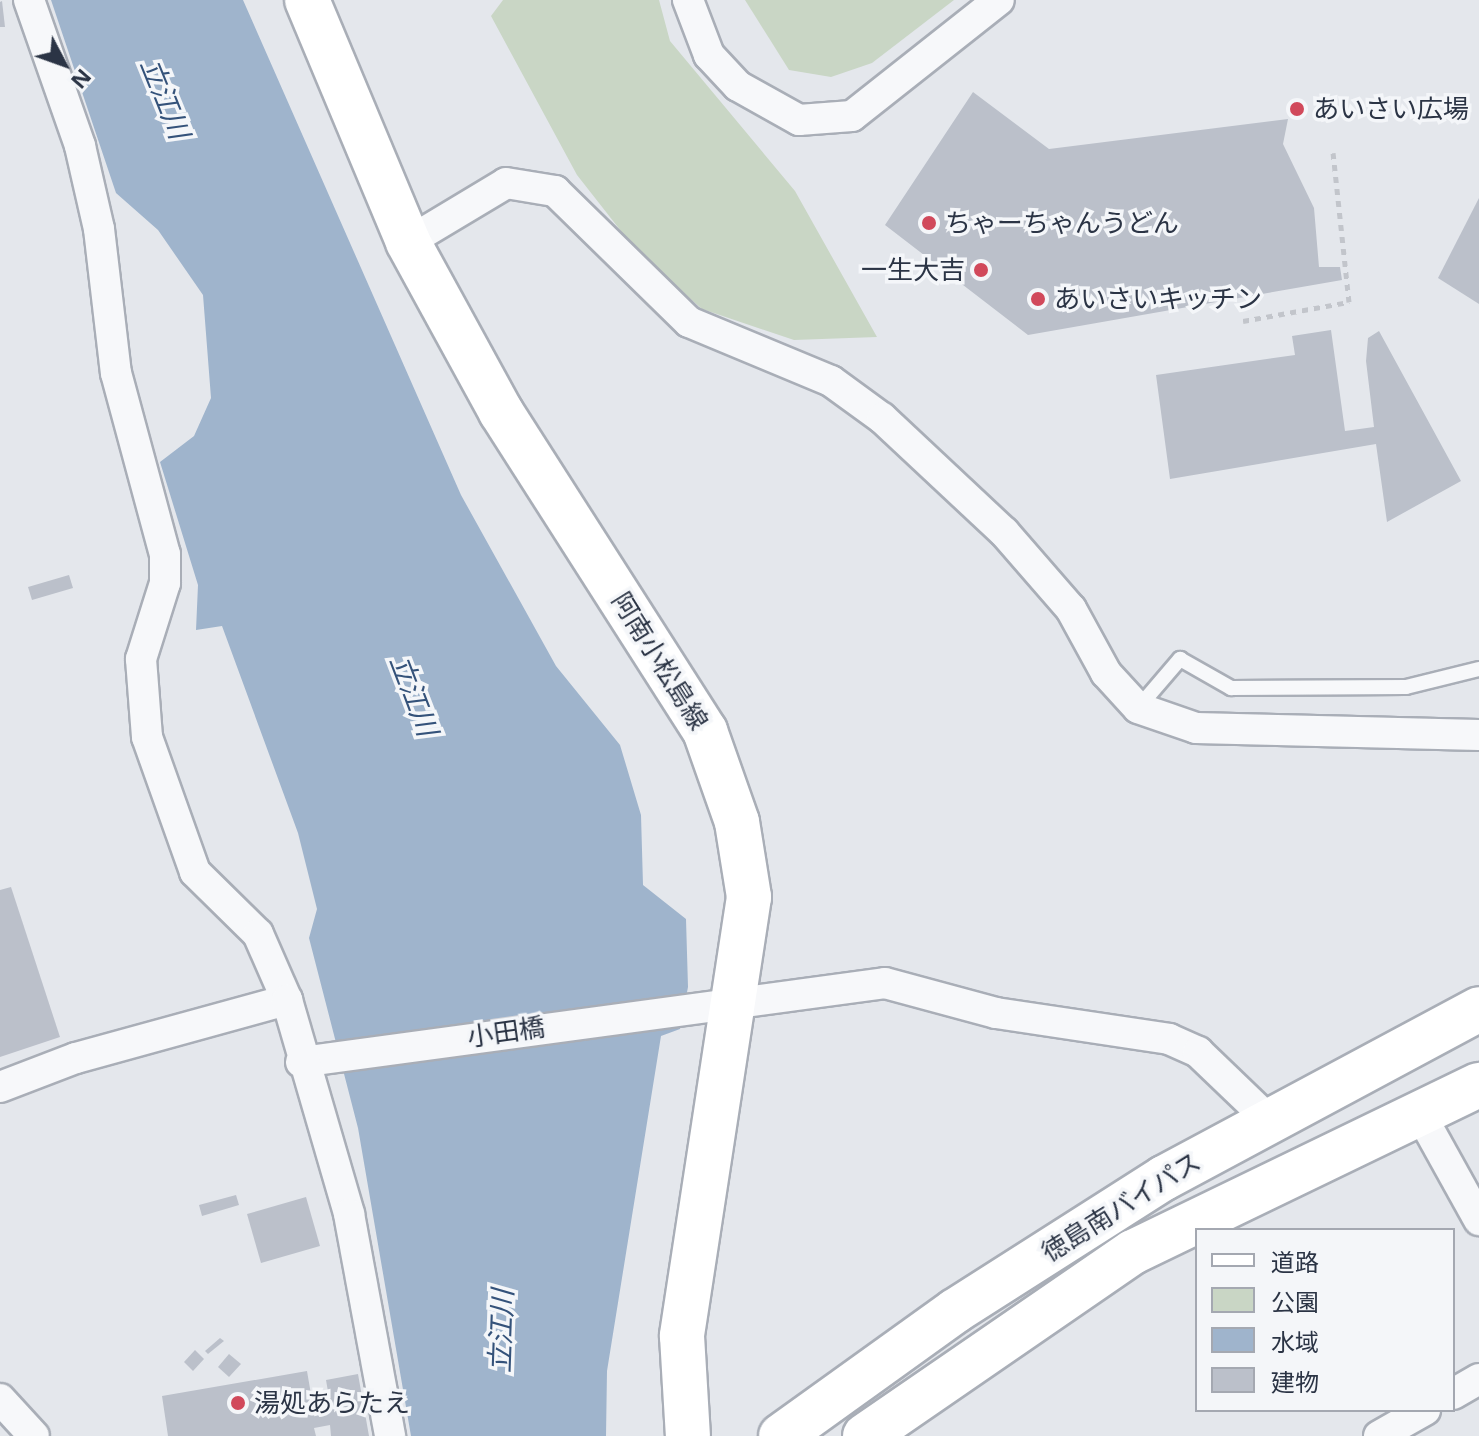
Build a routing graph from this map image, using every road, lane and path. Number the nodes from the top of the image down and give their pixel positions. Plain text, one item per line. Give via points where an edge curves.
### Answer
1 (29, 0) edge
2 (307, 0) edge
3 (688, 0) edge
4 (999, 0) edge
5 (1333, 153) dead end
6 (408, 242) junction
7 (1243, 321) dead end
8 (1479, 669) edge
9 (1138, 708) junction
10 (1479, 735) edge
11 (287, 1000) junction
12 (713, 1002) junction
13 (1479, 1009) edge
14 (311, 1061) junction
15 (1479, 1085) edge
16 (0, 1087) edge
17 (1418, 1110) junction
18 (1269, 1120) junction
19 (1479, 1220) edge
20 (1479, 1379) edge
21 (1455, 1393) edge
22 (0, 1399) edge
23 (1421, 1412) edge
24 (34, 1436) edge
25 (390, 1436) edge
26 (688, 1436) edge
27 (781, 1436) edge
28 (865, 1436) edge
29 (1379, 1436) edge

1 - 11 street via 80,146 99,229 116,373 165,554 165,583 141,659 147,737 195,872 258,934
2 - 6 main road, 阿南小松島線
3 - 4 street via 719,65 767,106 799,120 852,116
5 - 7 path via 1349,302
6 - 9 street via 506,183 555,191 689,322 831,381 882,418 1015,544
6 - 12 main road, 阿南小松島線 via 501,412 705,731 737,822 749,897
8 - 9 lane via 1406,687 1231,688 1180,659
9 - 10 street via 1196,728
11 - 14 street
11 - 16 street via 76,1058
12 - 14 street, 小田橋
12 - 18 street, 小田橋 via 885,983 996,1013 1169,1039 1198,1052
12 - 26 main road, 阿南小松島線 via 682,1336
13 - 18 main road, 徳島南バイパス
14 - 25 street via 349,1214
15 - 17 main road, 徳島南バイパス
17 - 19 street
17 - 28 main road, 徳島南バイパス via 1133,1252
18 - 27 main road, 徳島南バイパス via 955,1311
20 - 21 street
22 - 24 street
23 - 29 street

